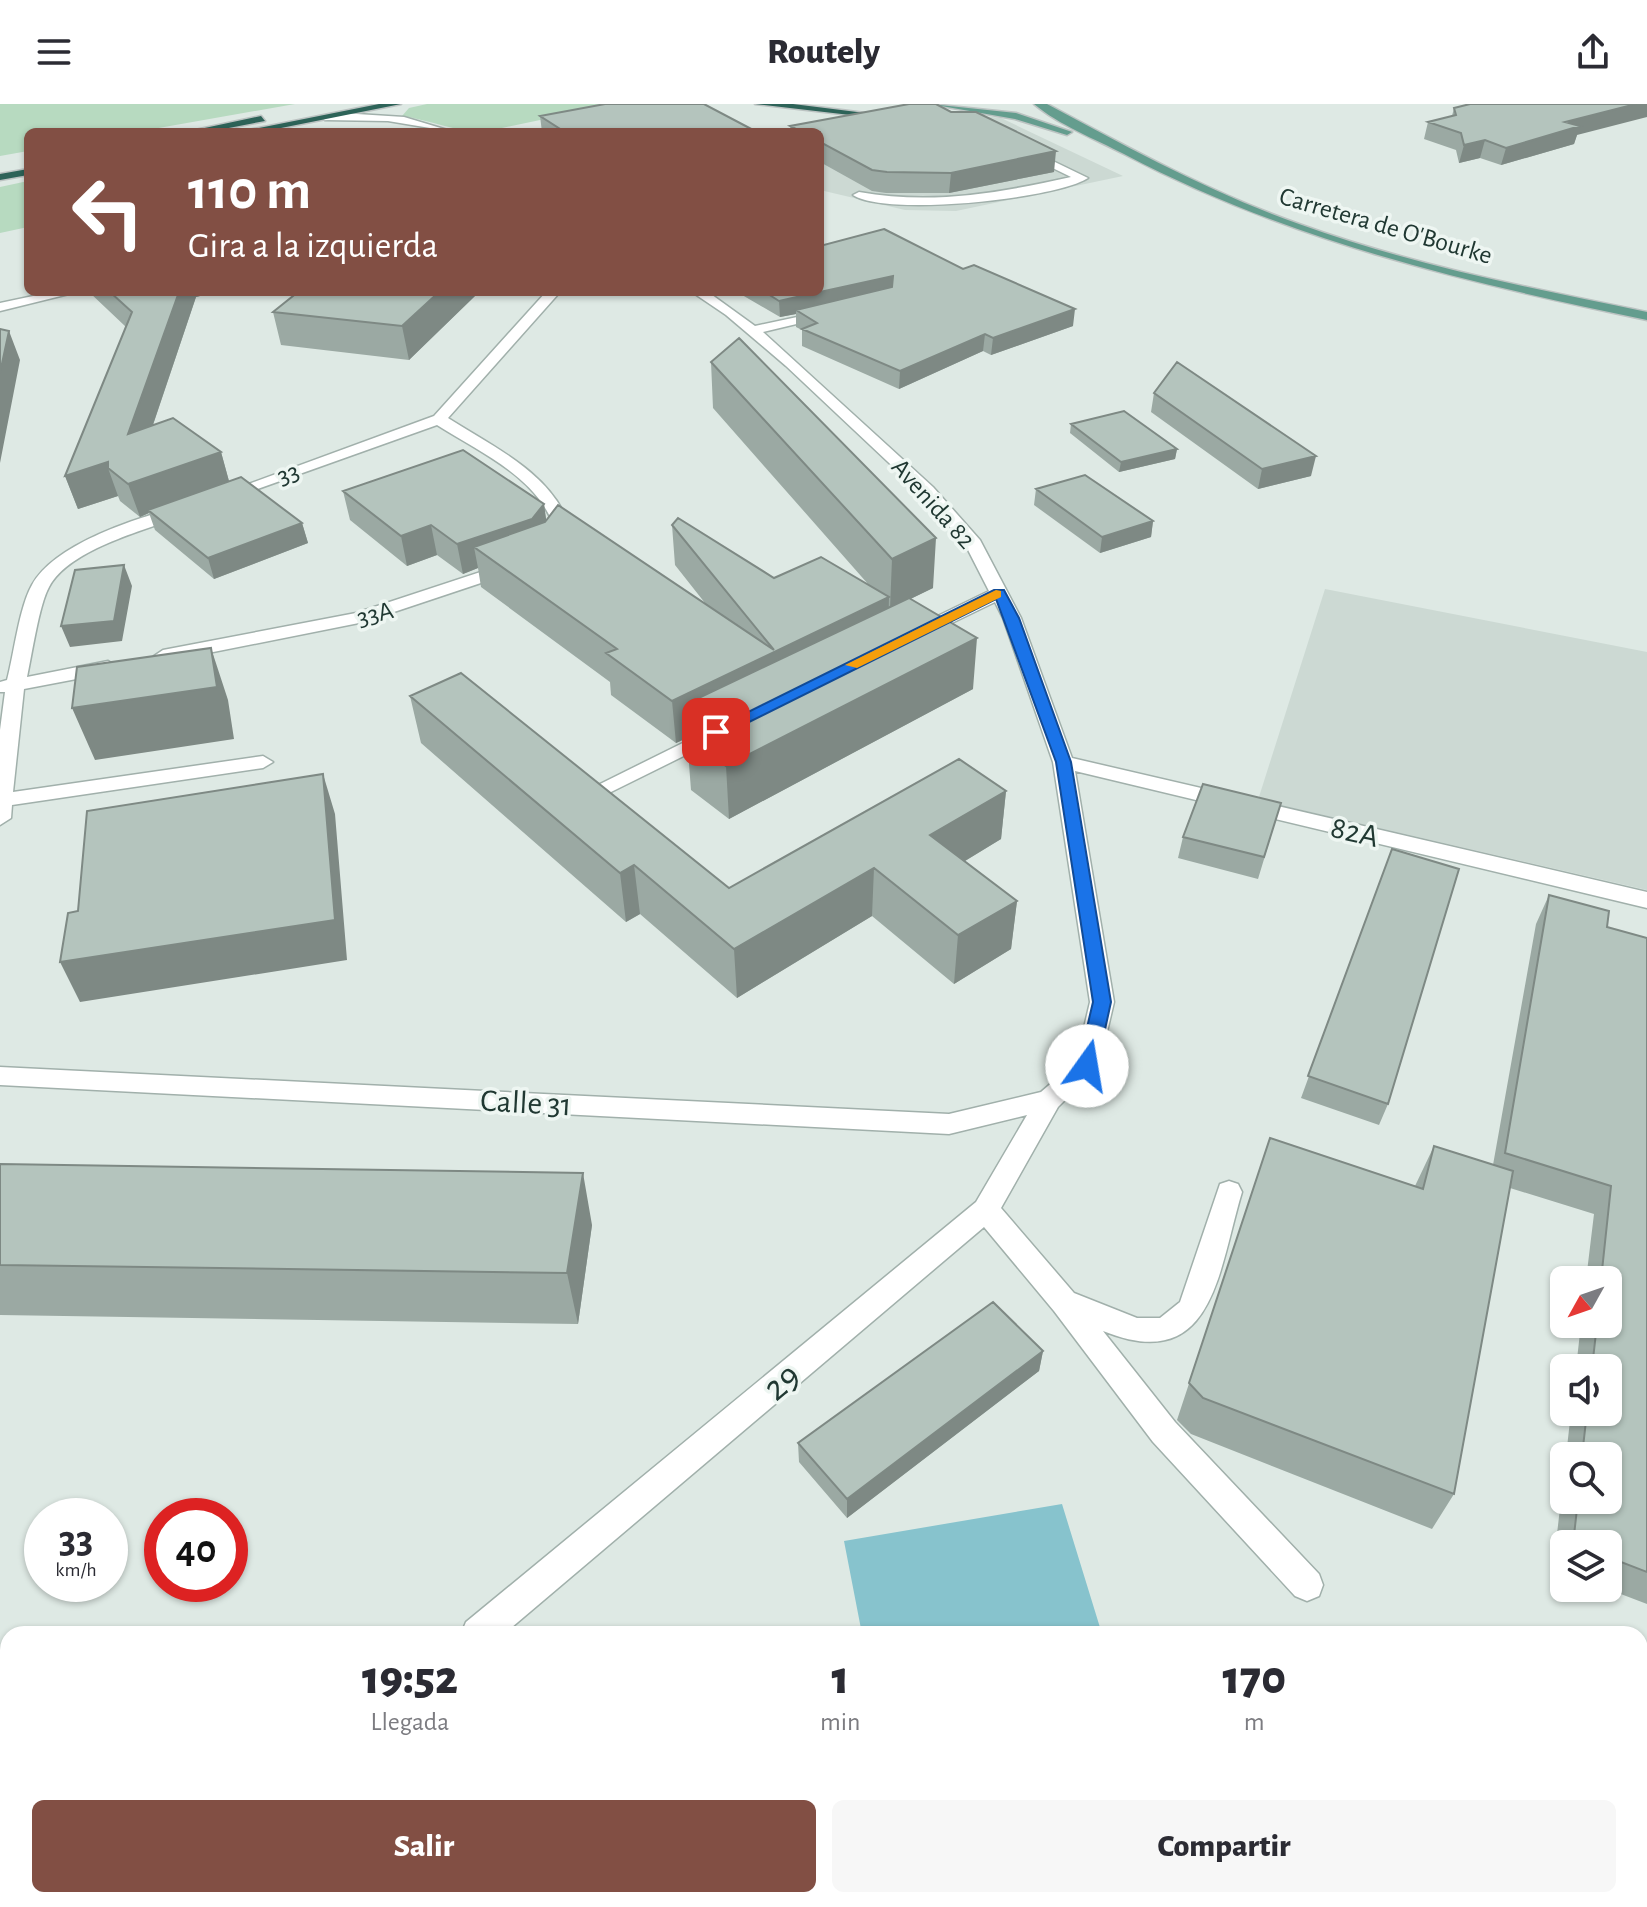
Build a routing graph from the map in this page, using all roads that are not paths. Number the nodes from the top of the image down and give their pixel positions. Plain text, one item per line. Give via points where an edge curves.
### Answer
1 (342, 104) edge
2 (396, 104) edge
3 (760, 104) edge
4 (932, 104) edge
5 (1039, 104) edge
6 (916, 107) edge
7 (889, 112) edge
8 (876, 115) junction
9 (325, 117) junction
10 (788, 119) dead end
11 (835, 123) edge
12 (972, 124) edge
13 (213, 128) edge
14 (266, 128) edge
15 (437, 128) edge
16 (1014, 144) edge
17 (1123, 148) junction
18 (24, 163) edge
19 (0, 166) edge
20 (24, 173) edge
21 (0, 177) edge
22 (859, 195) edge
23 (51, 296) edge
24 (549, 296) edge
25 (705, 296) edge
26 (0, 307) edge
27 (842, 309) edge
28 (1647, 316) edge
29 (754, 330) junction
30 (439, 419) junction
31 (550, 547) edge
32 (529, 561) edge
33 (999, 593) junction
34 (900, 641) edge
35 (8, 687) edge
36 (730, 725) edge
37 (263, 762) dead end
38 (1063, 762) junction
39 (602, 788) edge
40 (1, 809) edge
41 (1647, 900) edge
42 (0, 1076) edge
43 (1049, 1100) junction
44 (1229, 1192) dead end
45 (986, 1210) junction
46 (1064, 1302) junction
47 (1307, 1585) dead end
48 (488, 1626) edge

1 - 13 highway
2 - 9 highway
3 - 8 highway
3 - 10 highway
4 - 6 main road
4 - 12 street
4 - 17 main road via 1016,116
5 - 17 main road
7 - 8 main road
8 - 11 street
9 - 14 highway
9 - 15 street via 384,116
16 - 22 street via 1082,178 935,205 898,205
17 - 28 main road, Carretera de O'Bourke via 1248,209 1348,244 1526,291
18 - 19 highway
20 - 21 highway
23 - 26 street
24 - 30 street, 33
25 - 29 street, Avenida 82
27 - 29 street
29 - 33 street, Avenida 82 via 927,490 974,544
30 - 31 street via 539,486 561,512 563,529
30 - 35 street, 33 via 103,539 61,563 40,586
32 - 35 street, 33A via 358,618
33 - 34 street
33 - 38 street, Avenida 82
35 - 40 street, 33
36 - 39 street
37 - 40 street
38 - 41 street, 82A
38 - 43 street, Avenida 82 via 1102,1002 1087,1066
42 - 43 street, Calle 31 via 949,1124
43 - 45 street, 29
44 - 46 street via 1192,1309 1166,1330 1136,1331
45 - 46 street
45 - 48 street, 29
46 - 47 street via 1164,1432

